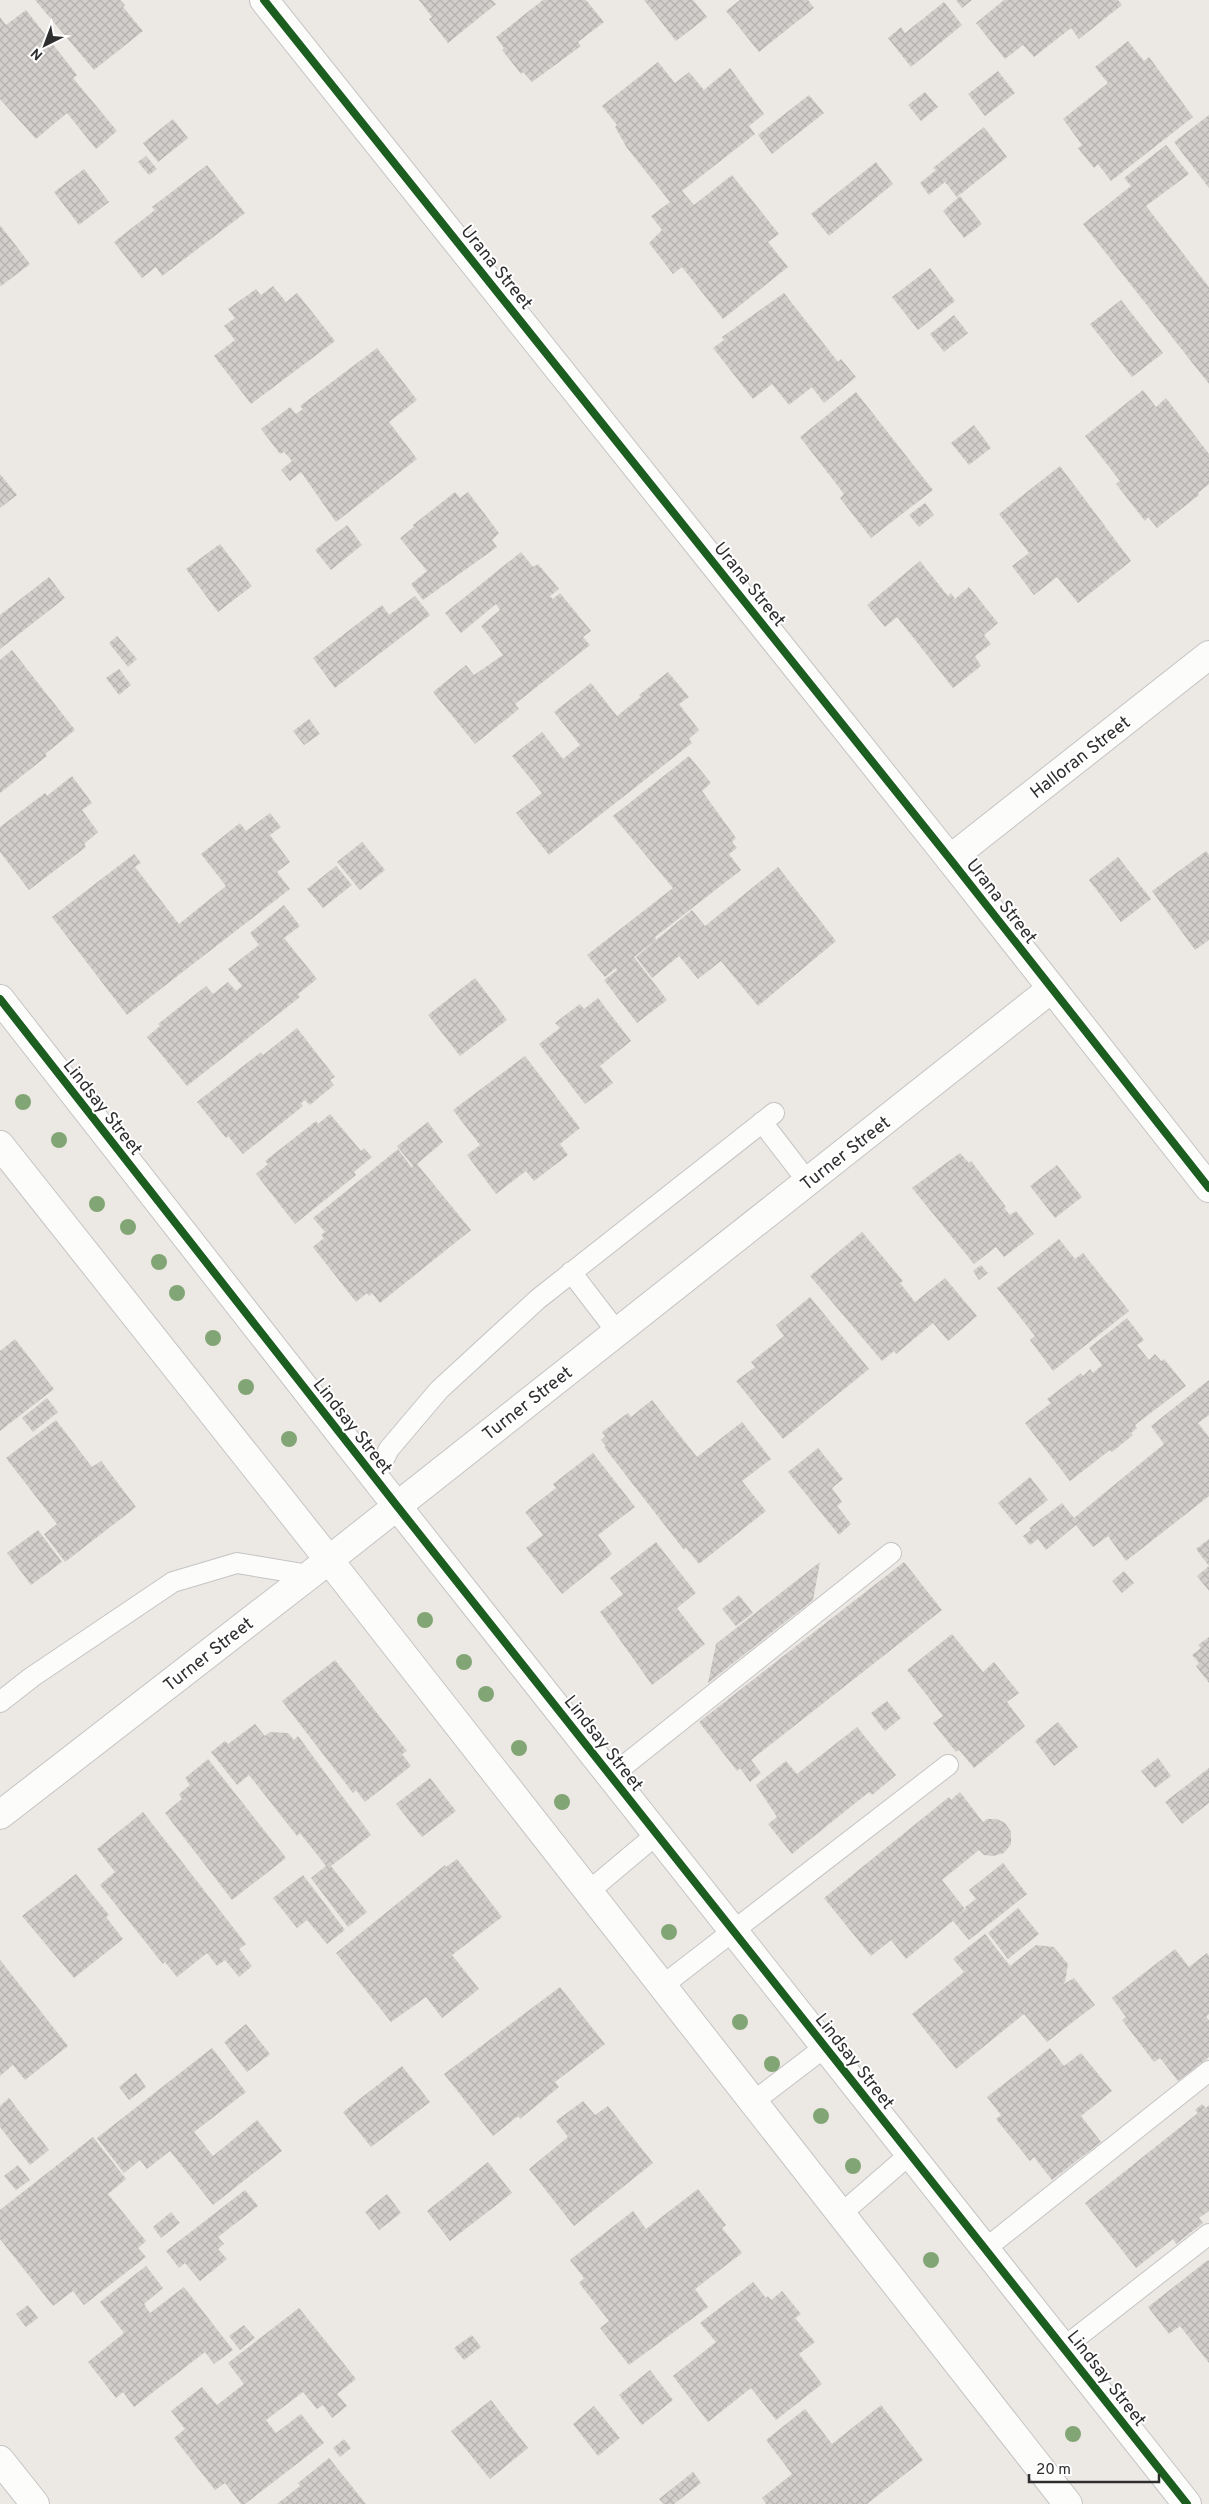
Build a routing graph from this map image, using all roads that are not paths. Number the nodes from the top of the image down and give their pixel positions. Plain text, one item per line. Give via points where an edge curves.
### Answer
1 (264, 0) edge
2 (1209, 655) edge
3 (950, 858) junction
4 (1052, 989) junction
5 (0, 999) edge
6 (0, 1146) edge
7 (808, 1182) junction
8 (1209, 1188) edge
9 (571, 1272) junction
10 (618, 1332) junction
11 (375, 1478) junction
12 (397, 1506) junction
13 (891, 1554) dead end
14 (319, 1568) junction
15 (0, 1702) edge
16 (948, 1765) dead end
17 (611, 1776) junction
18 (0, 1815) edge
19 (656, 1834) junction
20 (588, 1892) junction
21 (732, 1930) junction
22 (662, 1986) junction
23 (825, 2047) junction
24 (1209, 2071) edge
25 (753, 2102) junction
26 (910, 2154) junction
27 (841, 2214) junction
28 (1209, 2234) edge
29 (985, 2249) junction
30 (1063, 2348) junction
31 (0, 2460) edge
32 (1179, 2501) edge
33 (35, 2504) edge
34 (1068, 2504) edge

1 - 3 street, Urana Street
2 - 3 street, Halloran Street
3 - 4 street, Urana Street
4 - 7 street, Turner Street
4 - 8 street, Urana Street
5 - 11 street, Lindsay Street
6 - 14 street
7 - 9 lane via 768,1118
7 - 10 street, Turner Street
9 - 10 lane
9 - 11 lane via 439,1390 389,1448
10 - 12 street, Turner Street
11 - 12 street, Lindsay Street
12 - 14 street, Turner Street
12 - 17 street, Lindsay Street
13 - 17 lane
14 - 15 lane via 237,1563 174,1582
14 - 18 street, Turner Street
14 - 20 street
16 - 21 lane
17 - 19 street, Lindsay Street
19 - 20 lane
19 - 21 street, Lindsay Street
20 - 22 street
21 - 22 lane
21 - 23 street, Lindsay Street
22 - 25 street
23 - 25 lane
23 - 26 street, Lindsay Street
24 - 29 lane
25 - 27 street
26 - 27 lane
26 - 29 street, Lindsay Street
27 - 34 street
28 - 30 lane
29 - 30 street, Lindsay Street
30 - 32 street, Lindsay Street
31 - 33 street

